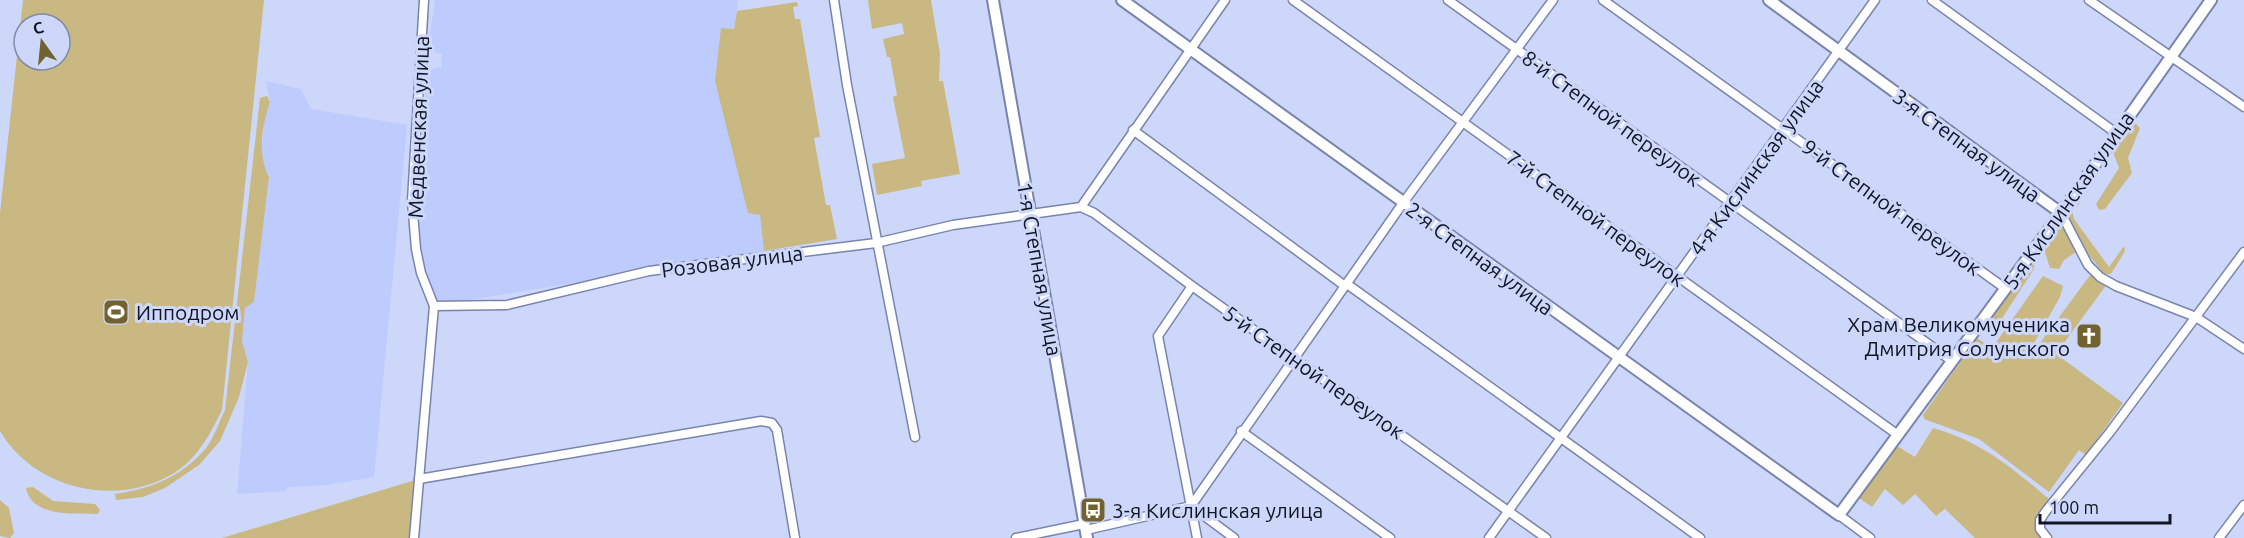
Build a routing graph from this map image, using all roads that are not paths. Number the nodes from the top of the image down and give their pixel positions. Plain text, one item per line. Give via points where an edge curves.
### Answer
1 (424, 0) edge
2 (834, 0) edge
3 (993, 0) edge
4 (1122, 0) edge
5 (1225, 0) edge
6 (1293, 0) edge
7 (1449, 0) edge
8 (1553, 0) edge
9 (1603, 0) edge
10 (1768, 0) edge
11 (1875, 0) edge
12 (1932, 0) edge
13 (2089, 0) edge
14 (2211, 0) edge
15 (1190, 49) junction
16 (1517, 49) junction
17 (1839, 51) junction
18 (2170, 58) junction
19 (2244, 107) edge
20 (1464, 122) junction
21 (1784, 129) junction
22 (1133, 130) junction
23 (2116, 133) junction
24 (1730, 202) junction
25 (1403, 203) junction
26 (1081, 207) junction
27 (2061, 213) junction
28 (1030, 215) junction
29 (876, 243) junction
30 (2244, 252) edge
31 (1677, 276) junction
32 (1346, 285) junction
33 (1192, 286) junction
34 (2006, 289) junction
35 (434, 306) junction
36 (2196, 317) junction
37 (2244, 349) edge
38 (1294, 358) junction
39 (1619, 358) junction
40 (1952, 361) junction
41 (1242, 431) junction
42 (1898, 435) junction
43 (915, 437) dead end
44 (1562, 439) junction
45 (419, 479) junction
46 (2244, 505) edge
47 (1191, 506) junction
48 (1508, 511) junction
49 (1839, 515) junction
50 (1086, 531) edge
51 (414, 538) edge
52 (795, 538) edge
53 (1016, 538) edge
54 (1197, 538) edge
55 (1234, 538) edge
56 (1389, 538) edge
57 (1490, 538) edge
58 (1546, 538) edge
59 (1700, 538) edge
60 (1870, 538) edge
61 (2047, 538) edge
62 (2219, 538) edge

1 - 35 street, Медвенская улица via 412,201 421,273
2 - 29 street
3 - 28 street, 1-я Степная улица
4 - 15 street, 2-я Степная улица
5 - 15 street
6 - 20 street, 7-й Степной переулок
7 - 16 street, 8-й Степной переулок
8 - 16 street
9 - 21 street, 9-й Степной переулок
10 - 17 street, 3-я Степная улица
11 - 17 street, 4-я Кислинская улица
12 - 23 street
13 - 18 street
14 - 18 street, 5-я Кислинская улица
15 - 22 street
15 - 25 street, 2-я Степная улица
16 - 20 street
16 - 24 street, 8-й Степной переулок
17 - 21 street, 4-я Кислинская улица
17 - 27 street, 3-я Степная улица
18 - 19 street
18 - 23 street, 5-я Кислинская улица
20 - 25 street
20 - 31 street, 7-й Степной переулок
21 - 24 street, 4-я Кислинская улица
21 - 34 street, 9-й Степной переулок
22 - 26 street
22 - 32 street
23 - 27 street, 5-я Кислинская улица
24 - 31 street, 4-я Кислинская улица
24 - 40 street, 8-й Степной переулок
25 - 32 street
25 - 39 street, 2-я Степная улица
26 - 28 street, Розовая улица
26 - 33 street, 5-й Степной переулок
27 - 34 street, 5-я Кислинская улица
27 - 36 street, 3-я Степная улица via 2088,265 2100,277
28 - 29 street, Розовая улица via 953,225
28 - 50 street, 1-я Степная улица
29 - 35 street, Розовая улица via 649,271 507,305
29 - 43 street
30 - 36 street
31 - 39 street, 4-я Кислинская улица
31 - 42 street, 7-й Степной переулок
32 - 38 street
32 - 44 street
33 - 38 street, 5-й Степной переулок
33 - 47 street via 1158,336
34 - 40 street, 5-я Кислинская улица
35 - 45 street, Медвенская улица
36 - 37 street, 3-я Степная улица
36 - 61 street via 2046,511 2040,520 2040,530
38 - 41 street
38 - 48 street, 5-й Степной переулок
39 - 44 street, 4-я Кислинская улица
39 - 49 street, 2-я Степная улица
40 - 42 street, 5-я Кислинская улица
41 - 47 street
41 - 56 street
42 - 49 street, 5-я Кислинская улица
44 - 48 street, 4-я Кислинская улица
44 - 59 street
45 - 51 street, Медвенская улица
45 - 52 street via 761,421 772,423 777,430
46 - 62 street
47 - 50 street
47 - 54 street
47 - 55 street
48 - 57 street, 4-я Кислинская улица
48 - 58 street, 5-й Степной переулок
49 - 60 street
50 - 53 street

